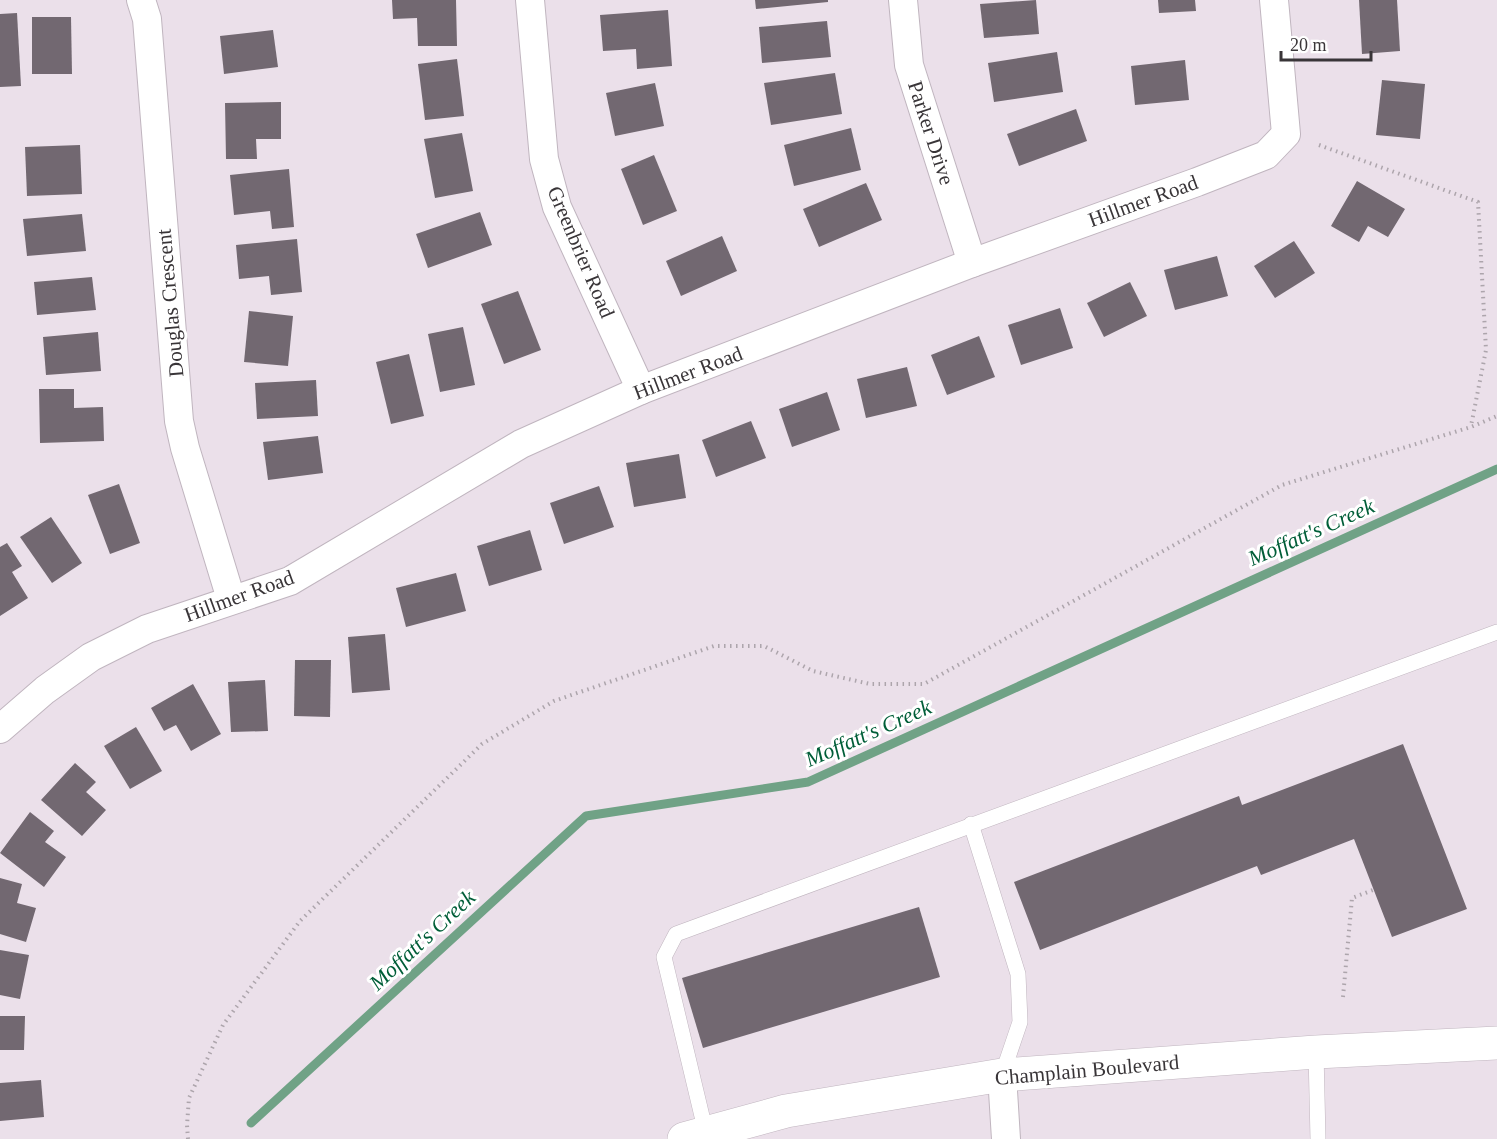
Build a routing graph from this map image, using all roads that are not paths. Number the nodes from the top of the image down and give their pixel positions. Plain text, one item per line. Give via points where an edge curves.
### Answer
1 (141, 0) edge
2 (530, 0) edge
3 (903, 0) edge
4 (1274, 0) edge
5 (972, 263) junction
6 (641, 390) junction
7 (231, 599) junction
8 (1497, 632) edge
9 (0, 729) edge
10 (971, 824) junction
11 (1497, 1043) edge
12 (1316, 1053) junction
13 (1002, 1075) junction
14 (695, 1136) edge
15 (1006, 1139) edge
16 (1318, 1139) edge

1 - 7 street, Douglas Crescent via 147,20 179,421
2 - 6 street, Greenbrier Road via 544,159 557,207
3 - 5 street, Parker Drive via 909,64
4 - 5 street, Hillmer Road via 1286,134 1266,155
5 - 6 street, Hillmer Road
6 - 7 street, Hillmer Road via 521,444 291,580
7 - 9 street, Hillmer Road via 147,629 91,657
8 - 10 lane
10 - 13 lane via 1018,974 1020,1022
10 - 14 lane via 676,934 664,957
11 - 12 street, Champlain Boulevard
12 - 13 street, Champlain Boulevard
12 - 16 lane
13 - 14 street, Champlain Boulevard via 786,1111
13 - 15 street

